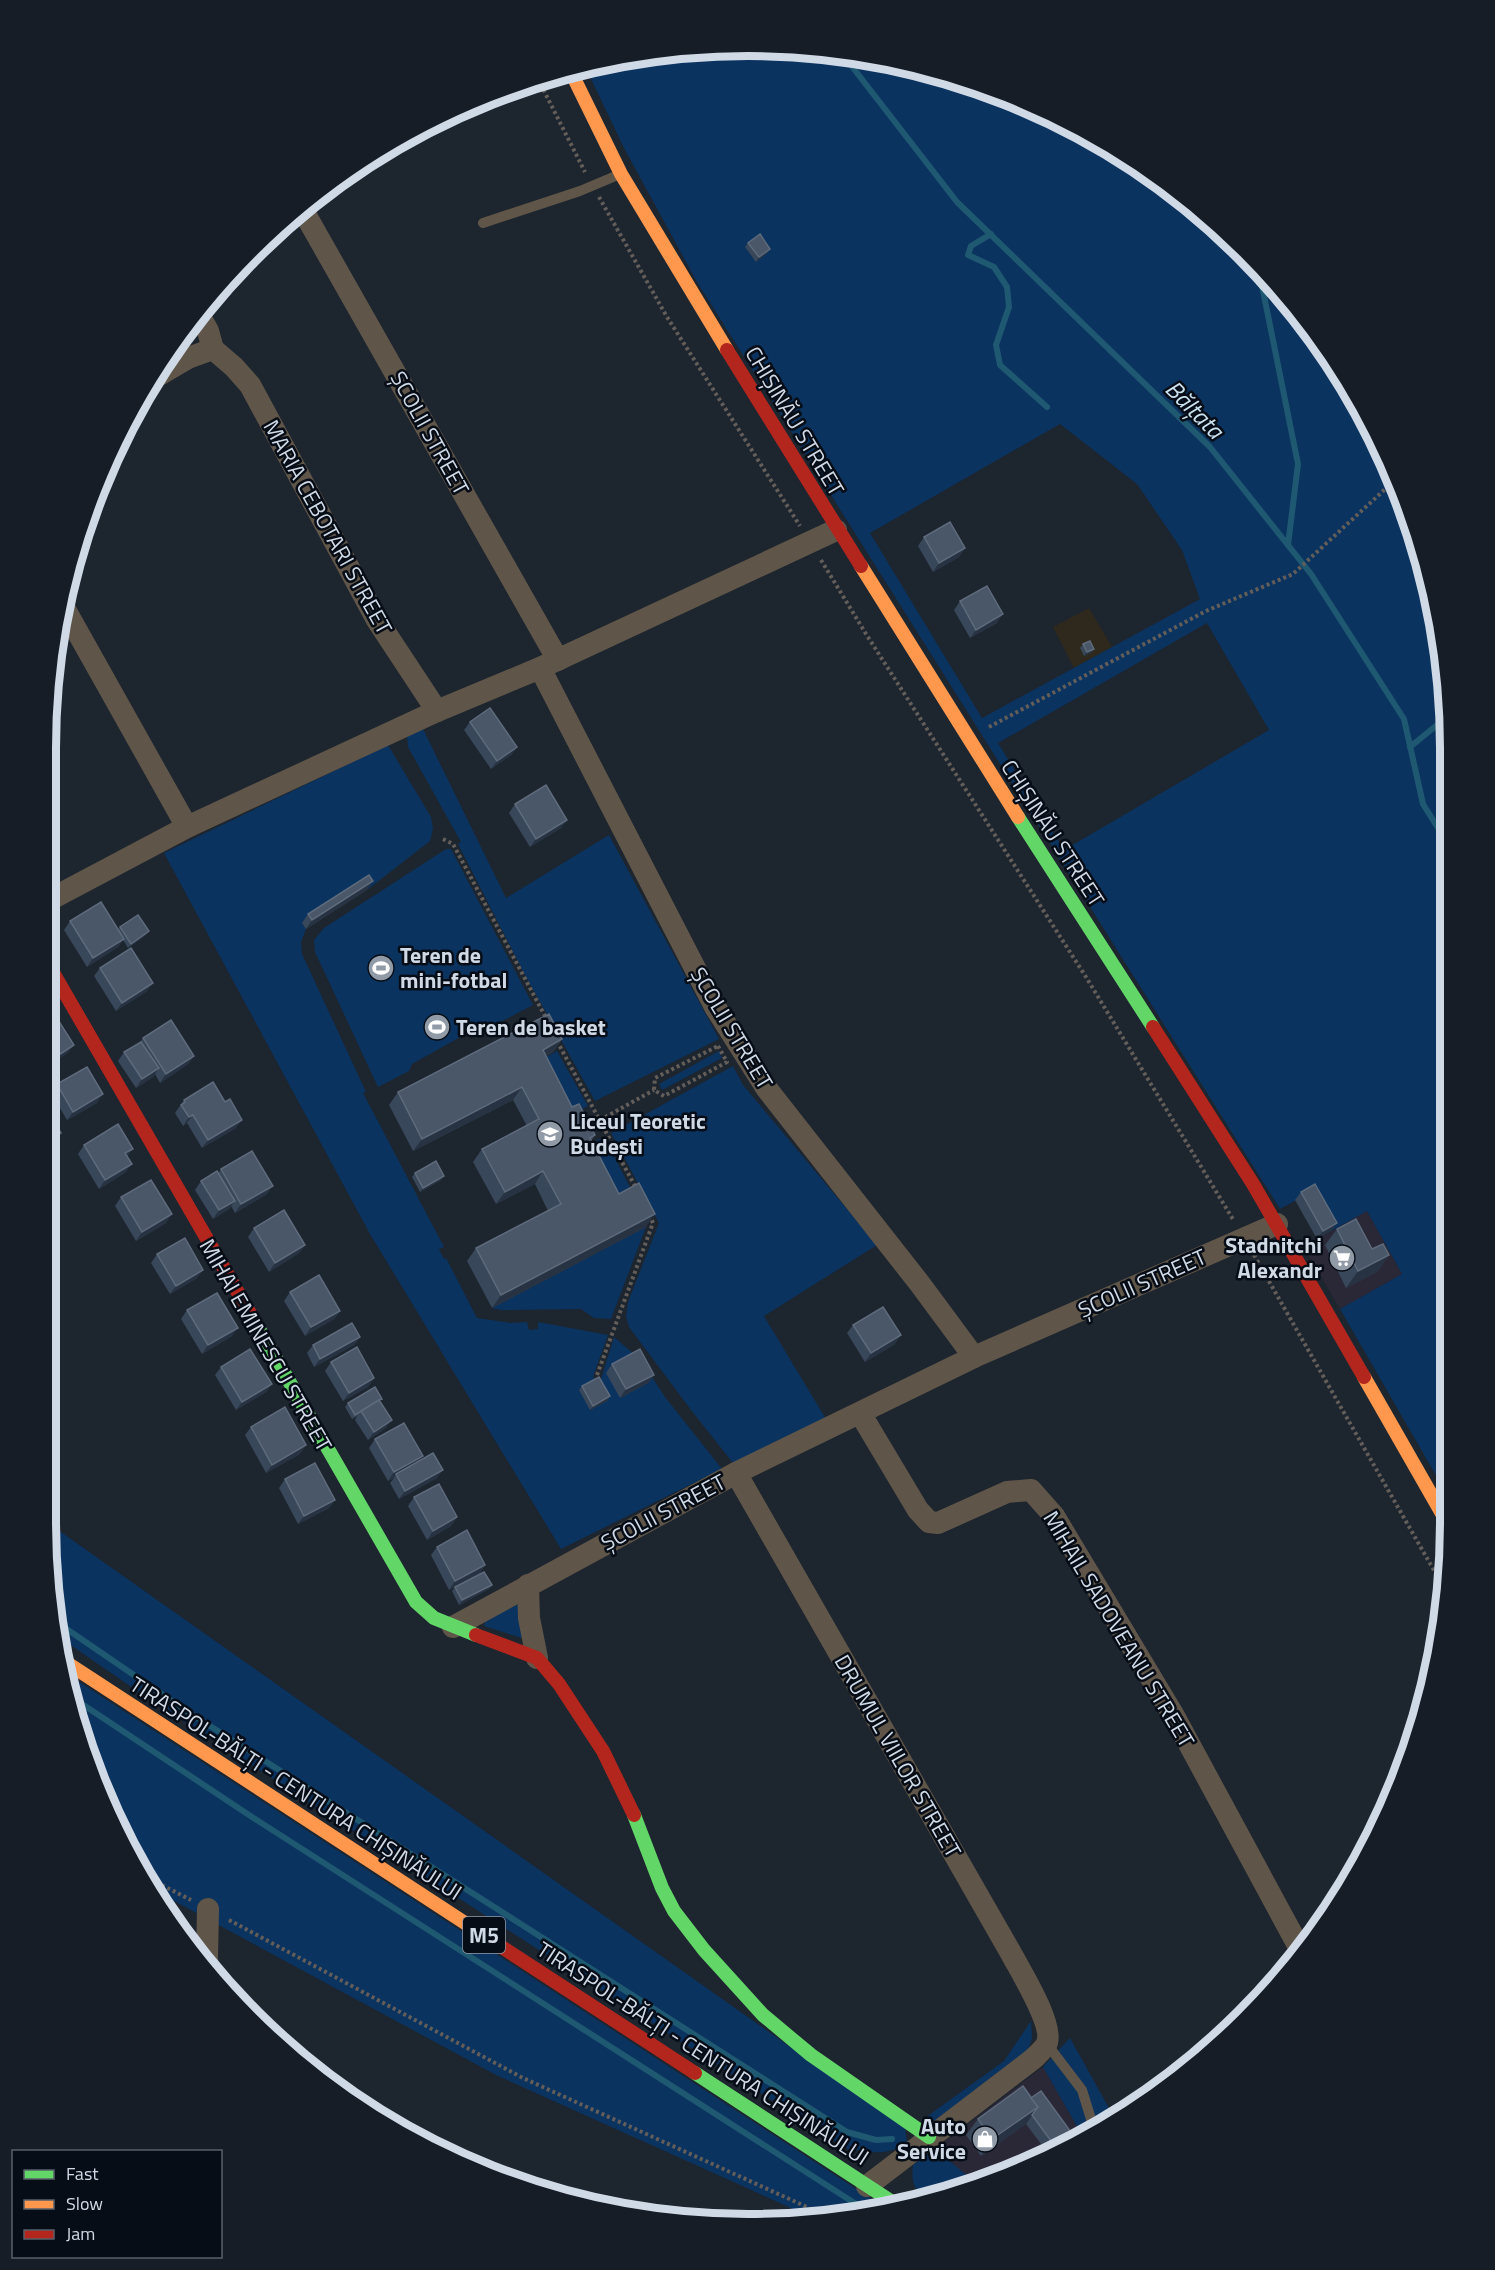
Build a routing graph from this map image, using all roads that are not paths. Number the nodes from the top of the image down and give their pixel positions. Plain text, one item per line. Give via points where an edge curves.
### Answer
1 (574, 78) edge
2 (621, 174) junction
3 (306, 215) edge
4 (483, 223) dead end
5 (202, 321) edge
6 (213, 348) junction
7 (168, 370) edge
8 (836, 530) junction
9 (68, 616) edge
10 (549, 664) junction
11 (437, 711) junction
12 (188, 827) junction
13 (56, 896) edge
14 (56, 978) edge
15 (1277, 1224) junction
16 (974, 1357) junction
17 (860, 1413) junction
18 (736, 1473) junction
19 (1440, 1510) edge
20 (528, 1585) junction
21 (453, 1627) junction
22 (537, 1658) junction
23 (70, 1665) edge
24 (208, 1909) road end
25 (1297, 1944) edge
26 (207, 1955) edge
27 (1047, 2044) junction
28 (1092, 2123) edge
29 (929, 2137) junction
30 (867, 2186) junction
31 (889, 2200) edge

1 - 2 main road, CHIȘINĂU STREET
2 - 4 lane
2 - 8 main road, CHIȘINĂU STREET
3 - 10 street, ȘCOLII STREET
5 - 6 street, MARIA CEBOTARI STREET
6 - 7 street
6 - 11 street, MARIA CEBOTARI STREET via 250,385 377,620
8 - 10 street
8 - 15 main road, CHIȘINĂU STREET
9 - 12 street
10 - 11 street
10 - 16 street, ȘCOLII STREET via 715,1007 767,1089
11 - 12 street
12 - 13 street
14 - 21 main road, MIHAI EMINESCU STREET via 407,1589 434,1618
15 - 16 street, ȘCOLII STREET
15 - 19 main road, CHIȘINĂU STREET
16 - 17 street, ȘCOLII STREET
17 - 18 street, ȘCOLII STREET
17 - 25 street, MIHAIL SADOVEANU STREET via 929,1522 938,1523 1007,1492 1030,1490 1054,1516 1174,1716
18 - 20 street, ȘCOLII STREET
18 - 27 street, DRUMUL VIILOR STREET via 1012,1954 1044,2016
20 - 21 street, ȘCOLII STREET
20 - 22 street, MIHAI EMINESCU STREET via 529,1618
21 - 22 main road, MIHAI EMINESCU STREET
22 - 29 main road, MIHAI EMINESCU STREET via 603,1751 630,1804 662,1888 704,1950 763,2014 811,2055
23 - 30 main road, TIRASPOL-BĂLŢI - CENTURA CHIȘINĂULUI / M5
24 - 26 street
27 - 28 lane via 1082,2090
27 - 29 street via 1033,2059
29 - 30 street
30 - 31 main road, TIRASPOL-BĂLŢI - CENTURA CHIȘINĂULUI / M5

